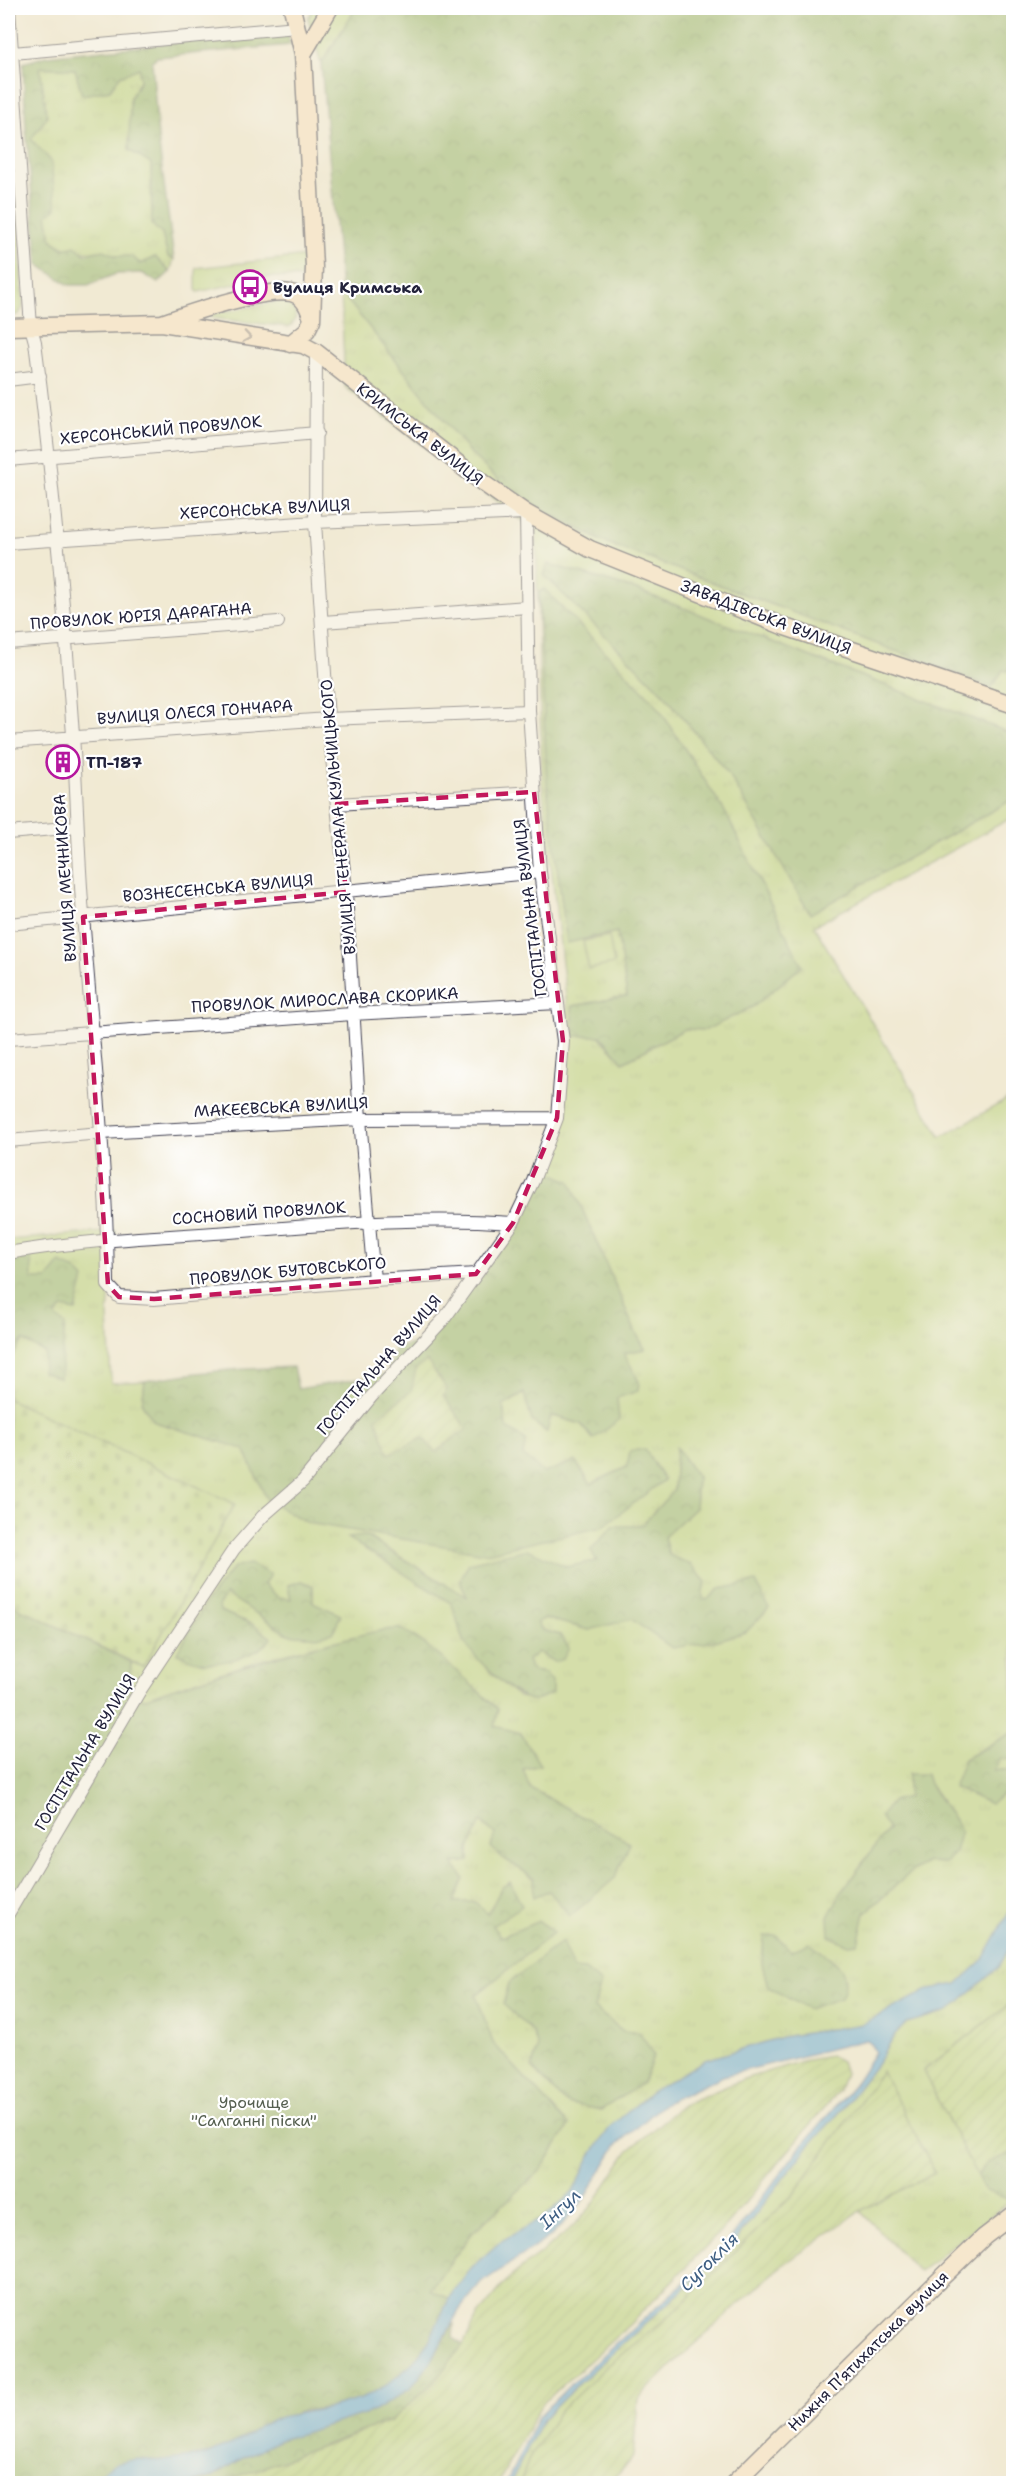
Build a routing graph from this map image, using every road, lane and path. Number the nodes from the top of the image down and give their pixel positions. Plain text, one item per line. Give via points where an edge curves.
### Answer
1 (9, 8) edge
2 (292, 8) edge
3 (330, 8) edge
4 (297, 27) junction
5 (13, 53) junction
6 (303, 54) junction
7 (314, 267) junction
8 (289, 292) junction
9 (192, 312) junction
10 (312, 320) junction
11 (162, 323) junction
12 (8, 327) edge
13 (30, 327) junction
14 (204, 331) junction
15 (290, 344) junction
16 (316, 352) junction
17 (40, 376) junction
18 (8, 380) edge
19 (317, 432) junction
20 (49, 457) junction
21 (8, 460) edge
22 (526, 513) junction
23 (315, 522) junction
24 (56, 539) junction
25 (8, 543) edge
26 (527, 608) junction
27 (278, 622) dead end
28 (323, 622) junction
29 (66, 638) junction
30 (8, 643) edge
31 (1014, 705) edge
32 (529, 711) junction
33 (328, 719) junction
34 (73, 737) junction
35 (8, 742) edge
36 (534, 792) junction
37 (337, 804) junction
38 (77, 826) junction
39 (8, 833) edge
40 (540, 873) junction
41 (346, 892) junction
42 (83, 917) junction
43 (8, 924) edge
44 (558, 1003) junction
45 (352, 1014) junction
46 (94, 1031) junction
47 (8, 1039) edge
48 (557, 1118) junction
49 (360, 1119) junction
50 (101, 1132) junction
51 (8, 1141) edge
52 (370, 1221) junction
53 (513, 1223) junction
54 (108, 1241) junction
55 (8, 1253) edge
56 (476, 1274) junction
57 (374, 1280) junction
58 (108, 1285) joint
59 (8, 1914) edge
60 (1009, 2217) edge
61 (733, 2484) edge

1 - 5 street, ВУЛИЦЯ МЕЧНИКОВА
2 - 4 street
3 - 6 street
4 - 5 street
4 - 6 street
5 - 13 street, ВУЛИЦЯ МЕЧНИКОВА
6 - 7 street
7 - 8 street via 310,278
7 - 10 street
8 - 9 street, КРИМСЬКА ВУЛИЦЯ
8 - 10 street via 303,300
9 - 11 street, КРИМСЬКА ВУЛИЦЯ
9 - 14 street via 194,324
10 - 15 street via 307,330
10 - 16 street via 311,338
11 - 13 street, КРИМСЬКА ВУЛИЦЯ
11 - 14 street, КРИМСЬКА ВУЛИЦЯ
12 - 13 street, КРИМСЬКА ВУЛИЦЯ
13 - 17 street, ВУЛИЦЯ МЕЧНИКОВА
14 -> 15 street, КРИМСЬКА ВУЛИЦЯ
15 - 16 street, КРИМСЬКА ВУЛИЦЯ
16 - 19 street, ВУЛИЦЯ ГЕНЕРАЛА КУЛЬЧИЦЬКОГО
16 - 22 street, КРИМСЬКА ВУЛИЦЯ
17 - 18 street
17 - 20 street, ВУЛИЦЯ МЕЧНИКОВА
19 - 20 street, ХЕРСОНСЬКИЙ ПРОВУЛОК
19 - 23 street, ВУЛИЦЯ ГЕНЕРАЛА КУЛЬЧИЦЬКОГО
20 - 21 street, ХЕРСОНСЬКИЙ ПРОВУЛОК
20 - 24 street, ВУЛИЦЯ МЕЧНИКОВА
22 - 23 street, ХЕРСОНСЬКА ВУЛИЦЯ
22 - 26 street, ГОСПІТАЛЬНА ВУЛИЦЯ
22 - 31 street, ЗАВАДІВСЬКА ВУЛИЦЯ via 590,549 774,622
23 - 24 street, ХЕРСОНСЬКА ВУЛИЦЯ
23 - 28 street, ВУЛИЦЯ ГЕНЕРАЛА КУЛЬЧИЦЬКОГО
24 - 25 street, ХЕРСОНСЬКА ВУЛИЦЯ
24 - 29 street, ВУЛИЦЯ МЕЧНИКОВА
26 - 28 street
26 - 32 street, ГОСПІТАЛЬНА ВУЛИЦЯ
27 - 29 street, ПРОВУЛОК ЮРІЯ ДАРАГАНА
28 - 33 street, ВУЛИЦЯ ГЕНЕРАЛА КУЛЬЧИЦЬКОГО
29 - 30 street, ПРОВУЛОК ЮРІЯ ДАРАГАНА
29 - 34 street, ВУЛИЦЯ МЕЧНИКОВА
32 - 33 street, ВУЛИЦЯ ОЛЕСЯ ГОНЧАРА
32 - 36 street, ГОСПІТАЛЬНА ВУЛИЦЯ
33 - 34 street, ВУЛИЦЯ ОЛЕСЯ ГОНЧАРА
33 - 37 street, ВУЛИЦЯ ГЕНЕРАЛА КУЛЬЧИЦЬКОГО
34 - 35 street, ВУЛИЦЯ ОЛЕСЯ ГОНЧАРА
34 - 38 street, ВУЛИЦЯ МЕЧНИКОВА
36 - 37 street
36 - 40 street, ГОСПІТАЛЬНА ВУЛИЦЯ
37 - 41 street, ВУЛИЦЯ ГЕНЕРАЛА КУЛЬЧИЦЬКОГО
38 - 39 street
38 - 42 street, ВУЛИЦЯ МЕЧНИКОВА
40 - 41 street, ВОЗНЕСЕНСЬКА ВУЛИЦЯ
40 - 44 street, ГОСПІТАЛЬНА ВУЛИЦЯ
41 - 42 street, ВОЗНЕСЕНСЬКА ВУЛИЦЯ
41 - 45 street, ВУЛИЦЯ ГЕНЕРАЛА КУЛЬЧИЦЬКОГО
42 - 43 street, ВОЗНЕСЕНСЬКА ВУЛИЦЯ
42 - 46 street, ВУЛИЦЯ МЕЧНИКОВА
44 - 45 street, ПРОВУЛОК МИРОСЛАВА СКОРИКА
44 - 48 street, ГОСПІТАЛЬНА ВУЛИЦЯ via 562,1041
45 - 46 street, ПРОВУЛОК МИРОСЛАВА СКОРИКА
45 - 49 street, ВУЛИЦЯ ГЕНЕРАЛА КУЛЬЧИЦЬКОГО
46 - 47 street, ПРОВУЛОК МИРОСЛАВА СКОРИКА
46 - 50 street, ВУЛИЦЯ МЕЧНИКОВА
48 - 49 street, МАКЕЄВСЬКА ВУЛИЦЯ
48 - 53 street, ГОСПІТАЛЬНА ВУЛИЦЯ
49 - 50 street, МАКЕЄВСЬКА ВУЛИЦЯ
49 - 52 street, ВУЛИЦЯ ГЕНЕРАЛА КУЛЬЧИЦЬКОГО
50 - 51 street, МАКЕЄВСЬКА ВУЛИЦЯ
50 - 54 street, ВУЛИЦЯ МЕЧНИКОВА
52 - 53 street, СОСНОВИЙ ПРОВУЛОК via 465,1219
52 - 54 street, СОСНОВИЙ ПРОВУЛОК
52 - 57 street, ВУЛИЦЯ ГЕНЕРАЛА КУЛЬЧИЦЬКОГО
53 - 56 street, ГОСПІТАЛЬНА ВУЛИЦЯ
54 - 55 street, СОСНОВИЙ ПРОВУЛОК
54 - 58 street, ВУЛИЦЯ МЕЧНИКОВА
56 - 57 street, ПРОВУЛОК БУТОВСЬКОГО
56 - 59 street, ГОСПІТАЛЬНА ВУЛИЦЯ via 444,1319 370,1397 303,1481 263,1516 234,1549 139,1692
57 - 58 street, ПРОВУЛОК БУТОВСЬКОГО via 154,1299 119,1297
60 - 61 street, Нижня Пʼятихатська вулиця via 929,2290

